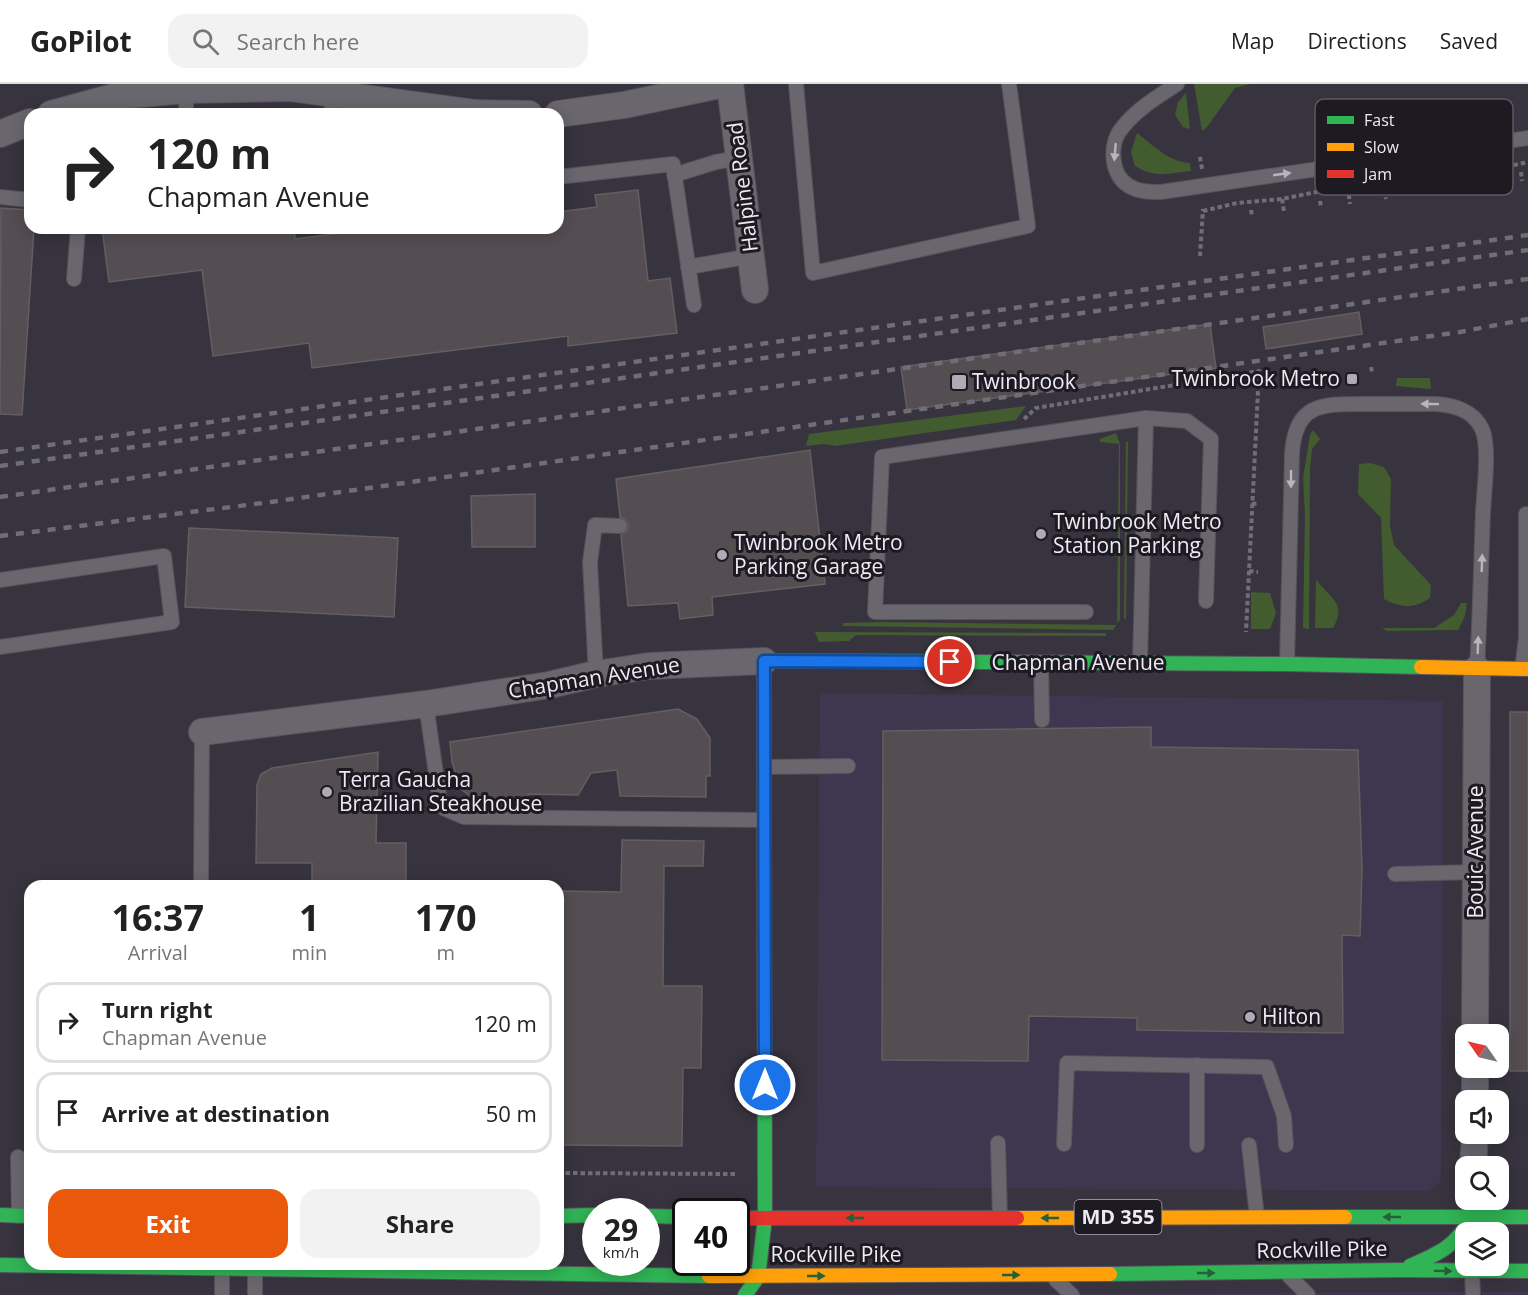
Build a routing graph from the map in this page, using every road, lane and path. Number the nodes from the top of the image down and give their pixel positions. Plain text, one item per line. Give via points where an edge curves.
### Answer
1 (724, 84) edge
2 (730, 84) edge
3 (796, 84) edge
4 (1009, 84) edge
5 (1176, 84) edge
6 (186, 102) edge
7 (332, 104) edge
8 (84, 108) edge
9 (395, 108) edge
10 (564, 113) edge
11 (24, 124) edge
12 (0, 134) edge
13 (1528, 138) edge
14 (1513, 140) edge
15 (1200, 157) dead end
16 (740, 158) junction
17 (1528, 162) edge
18 (1513, 165) edge
19 (1315, 169) edge
20 (1521, 172) dead end
21 (1202, 173) dead end
22 (674, 175) junction
23 (564, 176) edge
24 (1522, 181) dead end
25 (1315, 192) edge
26 (1349, 195) edge
27 (1385, 195) edge
28 (0, 197) edge
29 (24, 199) edge
30 (1282, 199) junction
31 (1386, 199) dead end
32 (1320, 201) dead end
33 (1350, 204) dead end
34 (1321, 207) dead end
35 (1251, 210) dead end
36 (1284, 212) dead end
37 (1252, 216) dead end
38 (78, 234) edge
39 (751, 256) junction
40 (1200, 256) dead end
41 (688, 267) junction
42 (74, 279) dead end
43 (755, 290) dead end
44 (694, 305) dead end
45 (1146, 418) junction
46 (1022, 422) dead end
47 (1259, 503) dead end
48 (1252, 504) junction
49 (1526, 514) dead end
50 (620, 526) dead end
51 (1249, 572) junction
52 (1258, 572) dead end
53 (0, 580) edge
54 (1206, 602) dead end
55 (1086, 612) dead end
56 (1246, 632) dead end
57 (0, 646) edge
58 (764, 661) junction
59 (1041, 663) junction
60 (1140, 663) junction
61 (1287, 664) junction
62 (1477, 669) junction
63 (1525, 669) edge
64 (596, 674) junction
65 (426, 705) junction
66 (1042, 720) dead end
67 (202, 732) joint
68 (848, 766) dead end
69 (764, 767) junction
70 (764, 820) junction
71 (1476, 872) junction
72 (1395, 874) dead end
73 (201, 880) edge
74 (1475, 1024) edge
75 (1197, 1065) junction
76 (998, 1143) dead end
77 (1064, 1144) dead end
78 (1197, 1145) dead end
79 (1249, 1145) dead end
80 (1286, 1145) dead end
81 (18, 1157) dead end
82 (564, 1173) edge
83 (765, 1174) junction
84 (1455, 1209) edge
85 (1470, 1210) edge
86 (1484, 1210) edge
87 (0, 1215) edge
88 (582, 1215) edge
89 (24, 1216) edge
90 (564, 1216) edge
91 (1257, 1217) junction
92 (1528, 1217) edge
93 (750, 1218) edge
94 (765, 1218) junction
95 (1000, 1218) junction
96 (0, 1265) edge
97 (24, 1265) edge
98 (1455, 1268) edge
99 (222, 1270) edge
100 (255, 1270) edge
101 (363, 1270) edge
102 (1400, 1270) junction
103 (1509, 1270) edge
104 (1528, 1271) edge
105 (1286, 1273) junction
106 (1050, 1274) junction
107 (1129, 1274) junction
108 (1473, 1276) edge
109 (761, 1281) junction
110 (1114, 1288) dead end
111 (222, 1295) edge
112 (255, 1295) edge
113 (745, 1295) edge
114 (1072, 1295) edge
115 (1308, 1295) edge
116 (1473, 1295) edge

1 - 10 street
2 - 16 street, Halpine Road
3 - 4 lane via 813,273 1028,226
5 -> 19 lane via 1145,105 1120,129 1112,153 1116,171 1126,185 1161,192
6 - 7 street via 290,88
6 - 8 street via 117,96
7 - 9 street
11 - 12 street
14 -> 13 lane
15 - 21 path
16 - 22 lane
16 - 39 street, Halpine Road
17 - 18 path
20 - 24 path
22 - 23 lane via 673,164
22 - 41 lane
25 - 30 path
26 - 33 path
27 - 31 path
28 - 29 lane
30 - 36 path
30 - 40 path via 1203,211
32 - 34 path
35 - 37 path
38 - 42 lane
39 - 41 lane
39 - 43 street, Halpine Road
41 - 44 lane
45 - 54 lane via 1187,421 1211,439
45 - 55 lane via 882,457 875,612
45 - 60 lane
46 - 48 path via 1035,408 1259,371
47 - 48 path
48 - 51 path
49 - 63 lane
50 - 64 lane via 595,525 591,562
51 - 52 path
51 - 56 path
53 - 57 lane via 164,556 172,622
58 - 59 main road, Chapman Avenue
58 - 64 street, Chapman Avenue via 649,666
58 - 69 main road
59 - 60 main road, Chapman Avenue
59 - 66 lane
60 - 61 main road, Chapman Avenue
61 - 62 main road, Chapman Avenue
62 -> 61 lane via 1483,436 1482,429 1464,411 1445,404 1325,404 1297,426 1292,454
62 - 63 main road, Chapman Avenue
62 - 71 street, Bouic Avenue
64 - 65 street, Chapman Avenue
65 - 67 street, Chapman Avenue
65 - 70 lane via 438,794 445,809 453,814
67 - 73 lane
68 - 69 lane
69 - 70 main road
70 - 83 main road
71 - 72 lane
71 - 74 street, Bouic Avenue
75 - 77 lane via 1067,1063
75 - 78 lane
75 - 80 lane via 1267,1067 1284,1116
76 - 95 lane
79 - 91 lane
81 - 89 lane
82 - 83 path
83 - 94 main road
84 -> 91 main road, Rockville Pike / MD 355
85 - 102 main road via 1465,1232 1447,1250
86 - 92 main road, Rockville Pike / MD 355
87 - 89 main road
88 - 90 main road
91 -> 95 main road, Rockville Pike / MD 355
93 - 94 main road, Rockville Pike / MD 355
95 -> 94 main road, Rockville Pike / MD 355
94 - 109 main road
96 - 97 main road, Rockville Pike
102 -> 98 main road, Rockville Pike
99 - 111 lane
100 - 112 lane
101 - 109 main road, Rockville Pike
102 - 105 main road, Rockville Pike
103 - 104 main road, Rockville Pike
107 -> 105 main road, Rockville Pike
105 - 115 lane
106 - 107 main road, Rockville Pike
109 -> 106 main road, Rockville Pike
106 - 114 lane
107 - 110 lane
108 - 116 lane
109 - 113 main road

